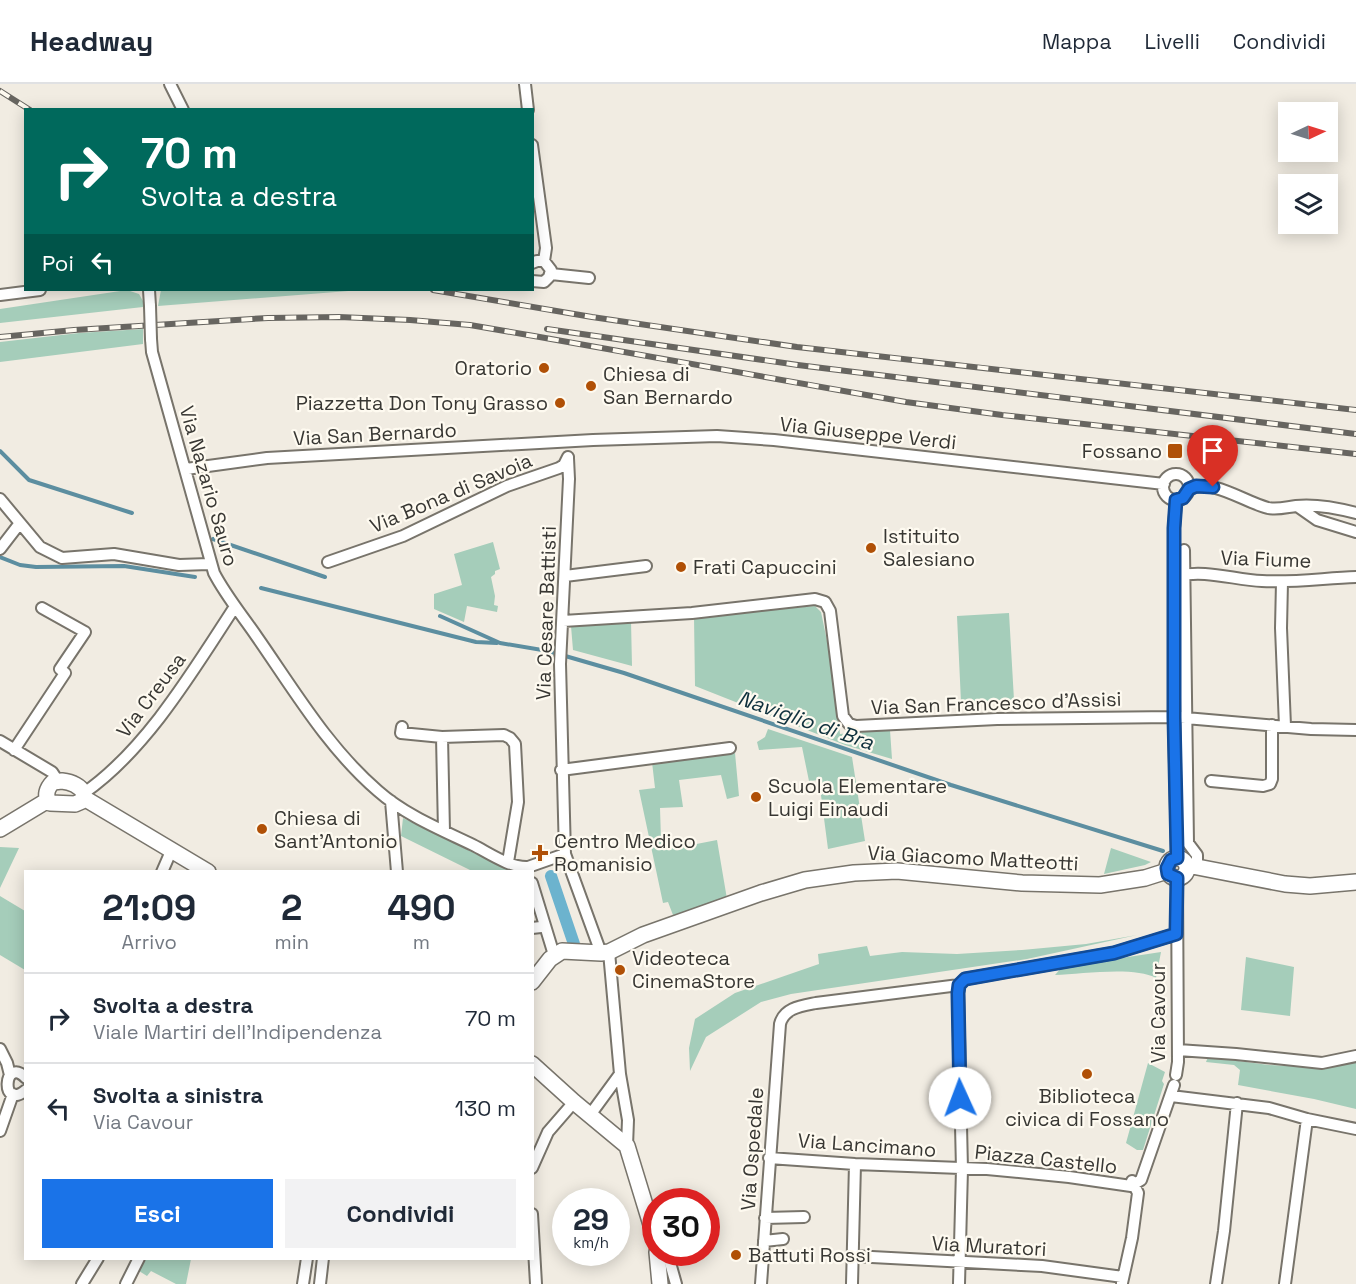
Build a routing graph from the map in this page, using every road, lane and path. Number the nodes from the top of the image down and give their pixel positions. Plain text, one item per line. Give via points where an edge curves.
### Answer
1 (171, 84) edge
2 (525, 84) edge
3 (182, 108) edge
4 (528, 108) edge
5 (534, 160) edge
6 (537, 262) edge
7 (551, 274) junction
8 (589, 278) dead end
9 (534, 282) edge
10 (32, 291) edge
11 (149, 291) edge
12 (0, 295) edge
13 (568, 442) junction
14 (568, 458) junction
15 (186, 470) junction
16 (1164, 484) junction
17 (1189, 489) junction
18 (0, 499) edge
19 (1176, 500) junction
20 (1297, 506) junction
21 (1356, 513) edge
22 (20, 524) junction
23 (1356, 532) edge
24 (0, 549) edge
25 (1184, 550) dead end
26 (328, 562) dead end
27 (209, 564) junction
28 (646, 566) dead end
29 (1180, 575) junction
30 (565, 576) junction
31 (1356, 578) edge
32 (1282, 582) junction
33 (42, 608) dead end
34 (234, 608) junction
35 (563, 621) junction
36 (1174, 717) junction
37 (1188, 718) junction
38 (1272, 725) junction
39 (1285, 726) junction
40 (402, 727) dead end
41 (1356, 730) edge
42 (442, 737) junction
43 (0, 741) edge
44 (730, 748) dead end
45 (14, 750) junction
46 (561, 770) junction
47 (58, 781) junction
48 (1211, 781) dead end
49 (84, 795) junction
50 (48, 800) junction
51 (392, 801) junction
52 (0, 829) edge
53 (444, 831) junction
54 (172, 849) junction
55 (565, 855) junction
56 (508, 862) junction
57 (1187, 863) junction
58 (528, 869) edge
59 (163, 870) edge
60 (205, 870) edge
61 (397, 870) edge
62 (1172, 875) junction
63 (1356, 882) edge
64 (534, 889) edge
65 (1176, 934) junction
66 (605, 953) junction
67 (555, 955) junction
68 (534, 980) edge
69 (959, 985) junction
70 (0, 1049) edge
71 (1178, 1050) junction
72 (1356, 1056) edge
73 (534, 1066) edge
74 (620, 1074) junction
75 (10, 1075) junction
76 (24, 1077) edge
77 (1174, 1085) junction
78 (24, 1091) edge
79 (13, 1094) junction
80 (574, 1102) junction
81 (1237, 1103) junction
82 (590, 1115) junction
83 (1307, 1119) junction
84 (1356, 1129) edge
85 (0, 1131) edge
86 (627, 1146) junction
87 (769, 1158) junction
88 (534, 1164) edge
89 (855, 1164) junction
90 (962, 1169) junction
91 (1132, 1184) junction
92 (642, 1195) edge
93 (804, 1217) dead end
94 (765, 1218) junction
95 (783, 1239) dead end
96 (764, 1241) junction
97 (534, 1249) edge
98 (853, 1256) junction
99 (98, 1260) edge
100 (138, 1260) edge
101 (307, 1260) edge
102 (323, 1260) edge
103 (959, 1262) junction
104 (658, 1266) edge
105 (671, 1266) edge
106 (1123, 1280) edge
107 (82, 1284) edge
108 (126, 1284) edge
109 (303, 1284) edge
110 (320, 1284) edge
111 (536, 1284) edge
112 (660, 1284) edge
113 (676, 1284) edge
114 (761, 1284) edge
115 (852, 1284) edge
116 (959, 1284) edge
117 (1216, 1284) edge
118 (1285, 1284) edge

1 - 3 street
2 - 4 street
5 - 6 street via 546,248
6 - 7 street via 550,266
7 - 8 street
7 - 9 street via 547,280
10 - 12 street
11 - 15 street, Via Nazario Sauro, bridge via 152,352
13 - 14 street
13 - 15 street, Via San Bernardo via 267,458
13 - 16 street, Via Giuseppe Verdi via 717,436
14 - 26 street, Via Bona di Savoia via 559,468 507,486 403,536
14 - 30 street, Via Cesare Battisti
15 - 27 street, Via Nazario Sauro
16 - 17 street via 1168,477 1180,475 1187,480
16 - 19 street via 1166,495
17 - 19 street
17 - 20 street via 1213,487 1273,509
18 - 22 street
19 - 29 street via 1174,528
20 - 21 street
20 - 23 street via 1317,520
22 - 24 street
22 - 27 street via 40,547 62,558 114,554 179,565
25 - 29 street
27 - 34 street, Via Nazario Sauro
28 - 30 street
29 - 32 street, Via Fiume
29 - 36 street
29 - 37 street
30 - 35 street, Via Cesare Battisti
31 - 32 street, Via Fiume
32 - 39 street
33 - 45 street via 85,632 60,669 65,673
34 - 49 street, Via Creusa via 137,746
34 - 51 street, Via Nazario Sauro via 344,758
35 - 36 street, Via San Francesco d'Assisi via 692,613 814,599 825,602 830,611 843,716 856,726 997,719
35 - 46 street, Via Cesare Battisti
36 - 37 street
36 - 57 street
37 - 38 street
37 - 57 street via 1188,843 1197,855
38 - 39 street
38 - 48 street via 1270,784
39 - 41 street
40 - 42 street via 400,733
42 - 53 street
42 - 56 street via 504,735 515,744 518,802
43 - 45 street
44 - 46 street
45 - 47 street via 52,772
46 - 55 street, Via Cesare Battisti
47 - 49 street via 71,783
47 - 50 street via 47,790
49 - 50 street via 75,804 52,804
49 - 54 street
50 - 52 street
51 - 53 street, Via Nazario Sauro
51 - 61 street
53 - 56 street, Via Nazario Sauro
54 - 59 street
54 - 60 street
55 - 58 street
55 - 66 street, Via Cesare Battisti
56 - 58 street, Via Nazario Sauro
57 - 62 street via 1185,874
57 - 63 street via 1285,884
62 - 65 street, Via Cavour
62 - 66 street, Via Giacomo Matteotti via 1100,885 1022,883 897,871 854,873 805,880 761,893 643,935
64 - 67 street
65 - 69 street via 1114,953 965,979
65 - 71 street, Via Cavour
66 - 67 street via 567,951
66 - 74 street, Via Cesare Battisti
67 - 68 street
69 - 87 street, Via Ospedale via 816,1003 791,1010 782,1017
69 - 90 street, Piazza Castello
70 - 75 street
71 - 72 street via 1322,1063
71 - 77 street, Via Cavour
73 - 80 street
74 - 82 street
74 - 86 street, Via Cesare Battisti via 628,1120
75 - 76 street
75 - 79 street via 6,1084
77 - 81 street
77 - 91 street, Via Cavour via 1142,1180
78 - 79 street
79 - 85 street
80 - 82 street
80 - 88 street via 548,1132
81 - 83 street
81 - 117 street
82 - 86 street
83 - 84 street
83 - 118 street
86 - 92 street
87 - 89 street, Via Lancimano
87 - 94 street, Via Ospedale
89 - 90 street, Via Lancimano
89 - 98 street
90 - 91 street, Piazza Castello
90 - 103 street
91 - 106 street via 1138,1193
93 - 94 street
94 - 96 street, Via Ospedale
95 - 96 street
96 - 114 street, Via Ospedale
97 - 111 street
98 - 103 street, Via Muratori
98 - 115 street
99 - 107 street
100 - 108 street
101 - 109 street
102 - 110 street
103 - 106 street, Via Muratori via 1042,1266
103 - 116 street
104 - 112 street
105 - 113 street

